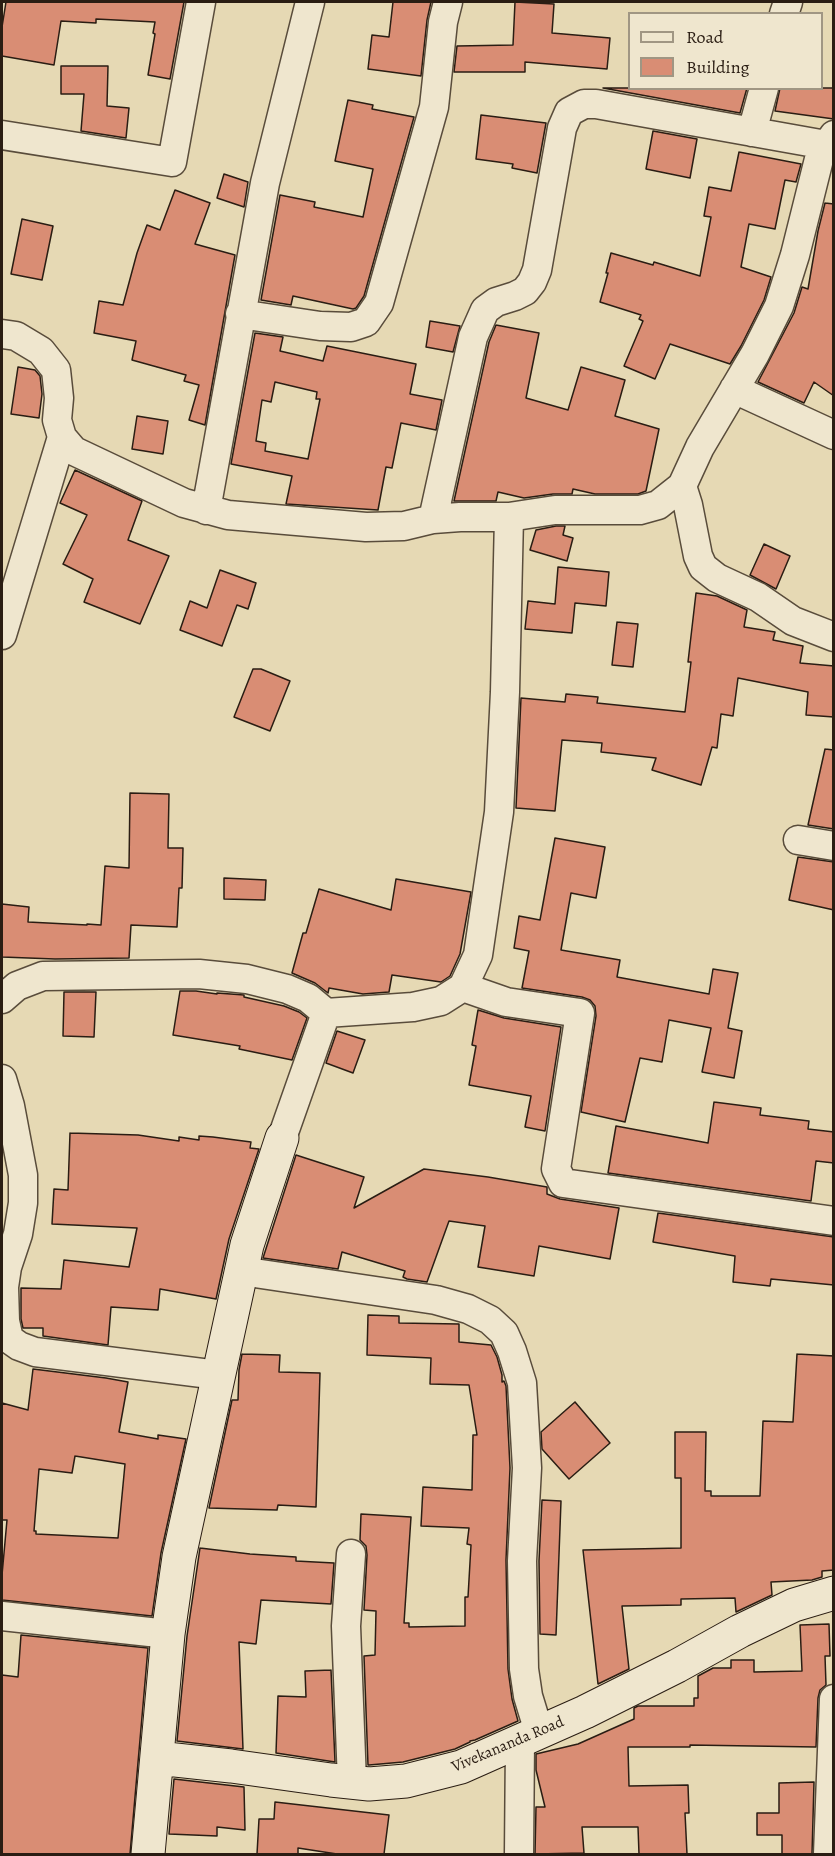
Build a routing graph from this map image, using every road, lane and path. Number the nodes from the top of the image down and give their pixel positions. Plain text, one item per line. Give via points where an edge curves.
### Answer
1 (201, 2) edge
2 (310, 2) edge
3 (448, 2) edge
4 (763, 90) edge
5 (752, 132) junction
6 (2, 135) edge
7 (830, 140) edge
8 (240, 314) junction
9 (2, 334) edge
10 (734, 389) junction
11 (834, 435) edge
12 (62, 437) junction
13 (682, 486) junction
14 (206, 510) junction
15 (508, 517) junction
16 (433, 519) junction
17 (2, 635) edge
18 (834, 637) edge
19 (798, 840) dead end
20 (834, 846) edge
21 (463, 987) junction
22 (2, 999) edge
23 (326, 1013) junction
24 (2, 1079) edge
25 (282, 1138) joint
26 (12, 1175) edge
27 (834, 1221) edge
28 (241, 1270) junction
29 (218, 1375) junction
30 (351, 1554) dead end
31 (834, 1593) edge
32 (2, 1616) edge
33 (168, 1634) junction
34 (834, 1699) edge
35 (530, 1737) junction
36 (157, 1758) junction
37 (352, 1782) junction
38 (148, 1854) edge
39 (519, 1854) edge
40 (828, 1854) edge

1 - 6 street via 172,162
2 - 8 street via 265,183
3 - 8 street via 434,107 378,303 366,322 351,327 320,326
4 - 5 street
5 - 7 street
5 - 16 street via 596,104 569,112 562,128 532,282 525,291 485,310 473,337
7 - 10 street via 820,155 779,306
8 - 14 street
9 - 12 street via 16,336 41,351 56,370 57,420
10 - 11 street
10 - 13 street
12 - 14 street via 74,451
12 - 17 street
13 - 15 street via 658,505 640,510 555,510
13 - 18 street via 703,567 793,621
14 - 16 street via 366,527 404,526
15 - 16 street
15 - 21 street via 499,812 478,955
19 - 20 street
21 - 23 street via 441,1001 413,1007
21 - 27 street via 506,1002 579,1013 556,1169 563,1183
22 - 23 street via 17,986 43,976 199,974 247,979 287,989 308,998
23 - 25 street
24 - 26 street via 10,1106
25 - 28 street
26 - 29 street via 23,1203 4,1287 9,1339 35,1352
28 - 29 street
28 - 35 street via 436,1300 468,1309 490,1320 504,1333 522,1383 527,1468 522,1561 524,1669
29 - 33 street via 178,1557
30 - 37 street via 345,1626
31 - 35 street, Vivekananda Road via 794,1605
32 - 33 street
33 - 36 street
34 - 40 street
35 - 37 street, Vivekananda Road via 461,1767 406,1781
35 - 39 street
36 - 37 street, Vivekananda Road
36 - 38 street

